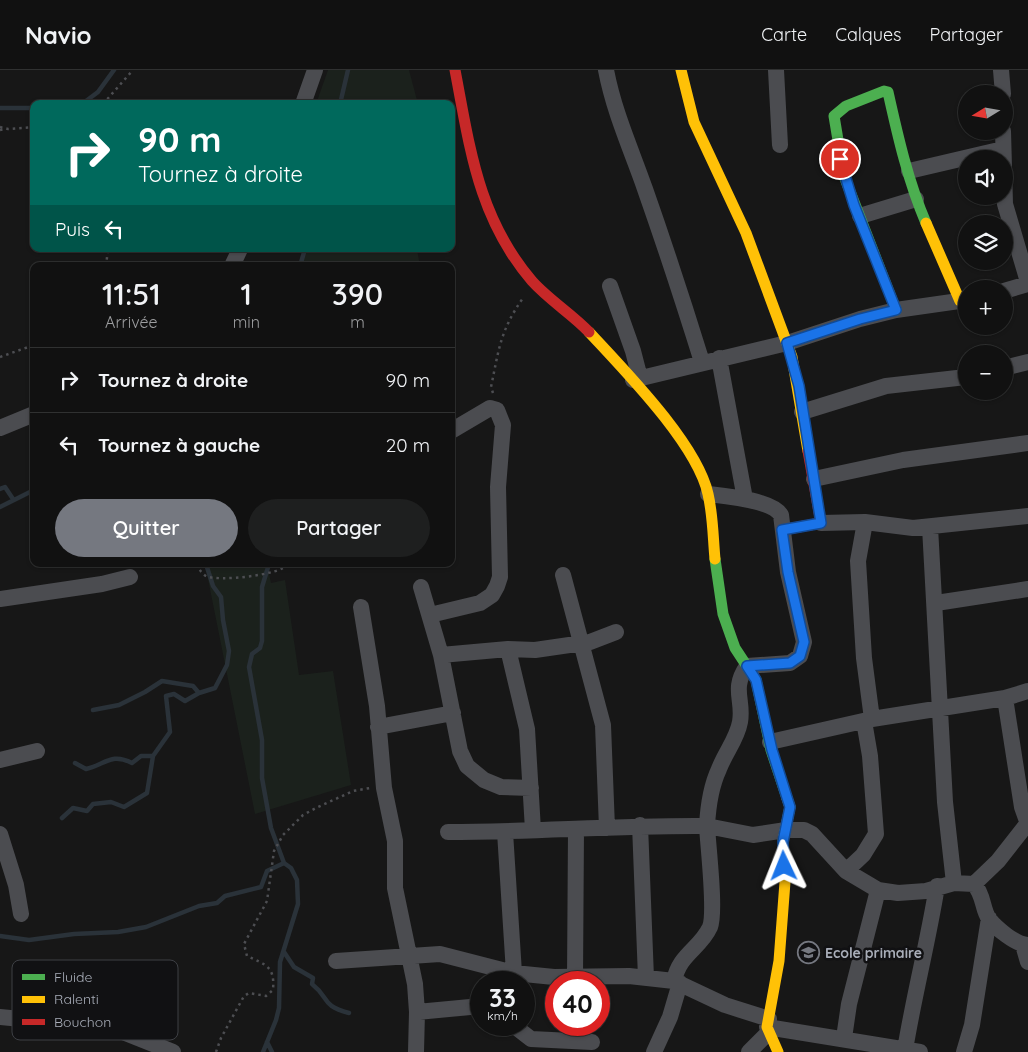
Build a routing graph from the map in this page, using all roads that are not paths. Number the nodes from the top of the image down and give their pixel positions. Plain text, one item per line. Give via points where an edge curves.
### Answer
1 (315, 70) edge
2 (455, 70) edge
3 (606, 70) edge
4 (681, 70) edge
5 (776, 70) edge
6 (1001, 70) edge
7 (1002, 85) edge
8 (304, 100) edge
9 (1004, 140) edge
10 (780, 144) dead end
11 (1004, 149) junction
12 (909, 171) junction
13 (916, 199) junction
14 (860, 216) junction
15 (1028, 283) edge
16 (610, 286) dead end
17 (1013, 288) edge
18 (958, 290) edge
19 (958, 302) edge
20 (896, 310) junction
21 (787, 343) junction
22 (719, 358) junction
23 (702, 362) junction
24 (1028, 362) edge
25 (1013, 366) edge
26 (958, 378) edge
27 (636, 379) junction
28 (802, 412) junction
29 (30, 416) edge
30 (0, 428) edge
31 (455, 429) edge
32 (1028, 443) edge
33 (814, 479) junction
34 (708, 494) junction
35 (745, 499) junction
36 (1028, 516) edge
37 (865, 522) junction
38 (821, 523) junction
39 (930, 528) junction
40 (782, 530) junction
41 (563, 575) dead end
42 (130, 577) dead end
43 (421, 587) dead end
44 (1028, 589) edge
45 (0, 599) edge
46 (936, 603) junction
47 (361, 607) dead end
48 (430, 615) junction
49 (616, 632) dead end
50 (582, 643) junction
51 (508, 649) junction
52 (442, 655) junction
53 (747, 666) junction
54 (1028, 692) edge
55 (1005, 698) junction
56 (941, 708) junction
57 (453, 713) junction
58 (868, 720) junction
59 (378, 727) junction
60 (770, 742) junction
61 (37, 750) dead end
62 (0, 760) edge
63 (531, 788) junction
64 (1028, 824) edge
65 (640, 825) junction
66 (707, 826) junction
67 (607, 828) junction
68 (533, 830) junction
69 (576, 830) junction
70 (786, 830) junction
71 (448, 832) dead end
72 (505, 832) junction
73 (0, 834) edge
74 (846, 871) junction
75 (954, 883) junction
76 (974, 884) junction
77 (937, 886) junction
78 (878, 890) junction
79 (21, 914) dead end
80 (989, 918) junction
81 (1026, 945) edge
82 (410, 955) junction
83 (336, 961) dead end
84 (1028, 962) edge
85 (506, 971) edge
86 (514, 971) edge
87 (574, 971) edge
88 (610, 976) edge
89 (646, 978) junction
90 (677, 982) junction
91 (470, 1007) edge
92 (417, 1012) junction
93 (768, 1026) junction
94 (527, 1036) edge
95 (844, 1038) junction
96 (143, 1040) edge
97 (592, 1042) dead end
98 (912, 1051) edge
99 (173, 1052) edge
100 (416, 1052) edge
101 (654, 1052) edge
102 (749, 1052) edge
103 (778, 1052) edge
104 (964, 1052) edge

1 - 8 street
2 - 27 street via 475,172 489,214 507,247 533,282 584,326
3 - 23 street via 620,126 659,227
4 - 21 street via 694,122 746,233
5 - 10 street
6 - 7 street
9 - 11 street
11 - 12 street
11 - 15 street via 1005,204
12 - 13 street
12 - 14 street via 888,92 863,98 834,116 844,176
13 - 14 street
13 - 18 street
14 - 20 street
15 - 17 street
16 - 27 street via 634,351
19 - 20 street
20 - 21 street
21 - 22 street
21 - 28 street via 799,386
22 - 23 street
22 - 35 street
23 - 27 street
24 - 25 street
26 - 28 street via 886,386
27 - 34 street via 694,458
28 - 33 street
29 - 30 street
31 - 48 street via 490,408 495,408 503,426 498,487 500,577 492,596 480,603
32 - 33 street via 903,460
33 - 38 street
34 - 35 street
34 - 53 street via 718,591 735,648
35 - 40 street via 778,510
36 - 39 street
37 - 38 street
37 - 39 street
37 - 58 street via 858,561
38 - 40 street
39 - 46 street
40 - 53 street via 804,642 800,656 790,663
41 - 50 street
42 - 45 street
43 - 48 street
44 - 46 street
46 - 56 street
47 - 59 street
48 - 52 street
49 - 50 street
50 - 51 street via 535,650
50 - 67 street via 603,725
51 - 52 street
51 - 63 street via 527,730
52 - 57 street
53 - 60 street via 756,680
53 - 66 street via 737,688 740,724 718,770
54 - 55 street
55 - 56 street
55 - 64 street
56 - 58 street
56 - 75 street via 945,802
57 - 59 street
57 - 63 street via 460,751 468,766 484,780 501,787
58 - 60 street
58 - 74 street via 876,834 863,855
59 - 82 street via 384,788 395,841 395,888
60 - 70 street via 790,807
61 - 62 street
63 - 68 street
64 - 76 street
65 - 66 street
65 - 67 street
65 - 89 street
66 - 70 street via 753,835
66 - 90 street via 710,926 676,969
67 - 69 street
68 - 69 street
68 - 72 street
69 - 87 street
70 - 74 street via 804,830 812,834
70 - 93 street via 778,961
71 - 72 street
72 - 86 street
73 - 79 street via 16,885
74 - 78 street
75 - 76 street
75 - 77 street
76 - 80 street
77 - 78 street via 926,891 898,893
77 - 98 street via 916,986
78 - 95 street via 849,1004
80 - 81 street via 1005,933
80 - 104 street via 972,1025
81 - 84 street
82 - 83 street
82 - 85 street via 440,954
82 - 92 street
88 - 89 street
89 - 90 street
90 - 93 street
90 - 101 street via 670,1017
91 - 92 street
92 - 100 street
93 - 95 street
93 - 102 street
93 - 103 street
94 - 97 street via 531,1039
95 - 98 street
96 - 99 street

